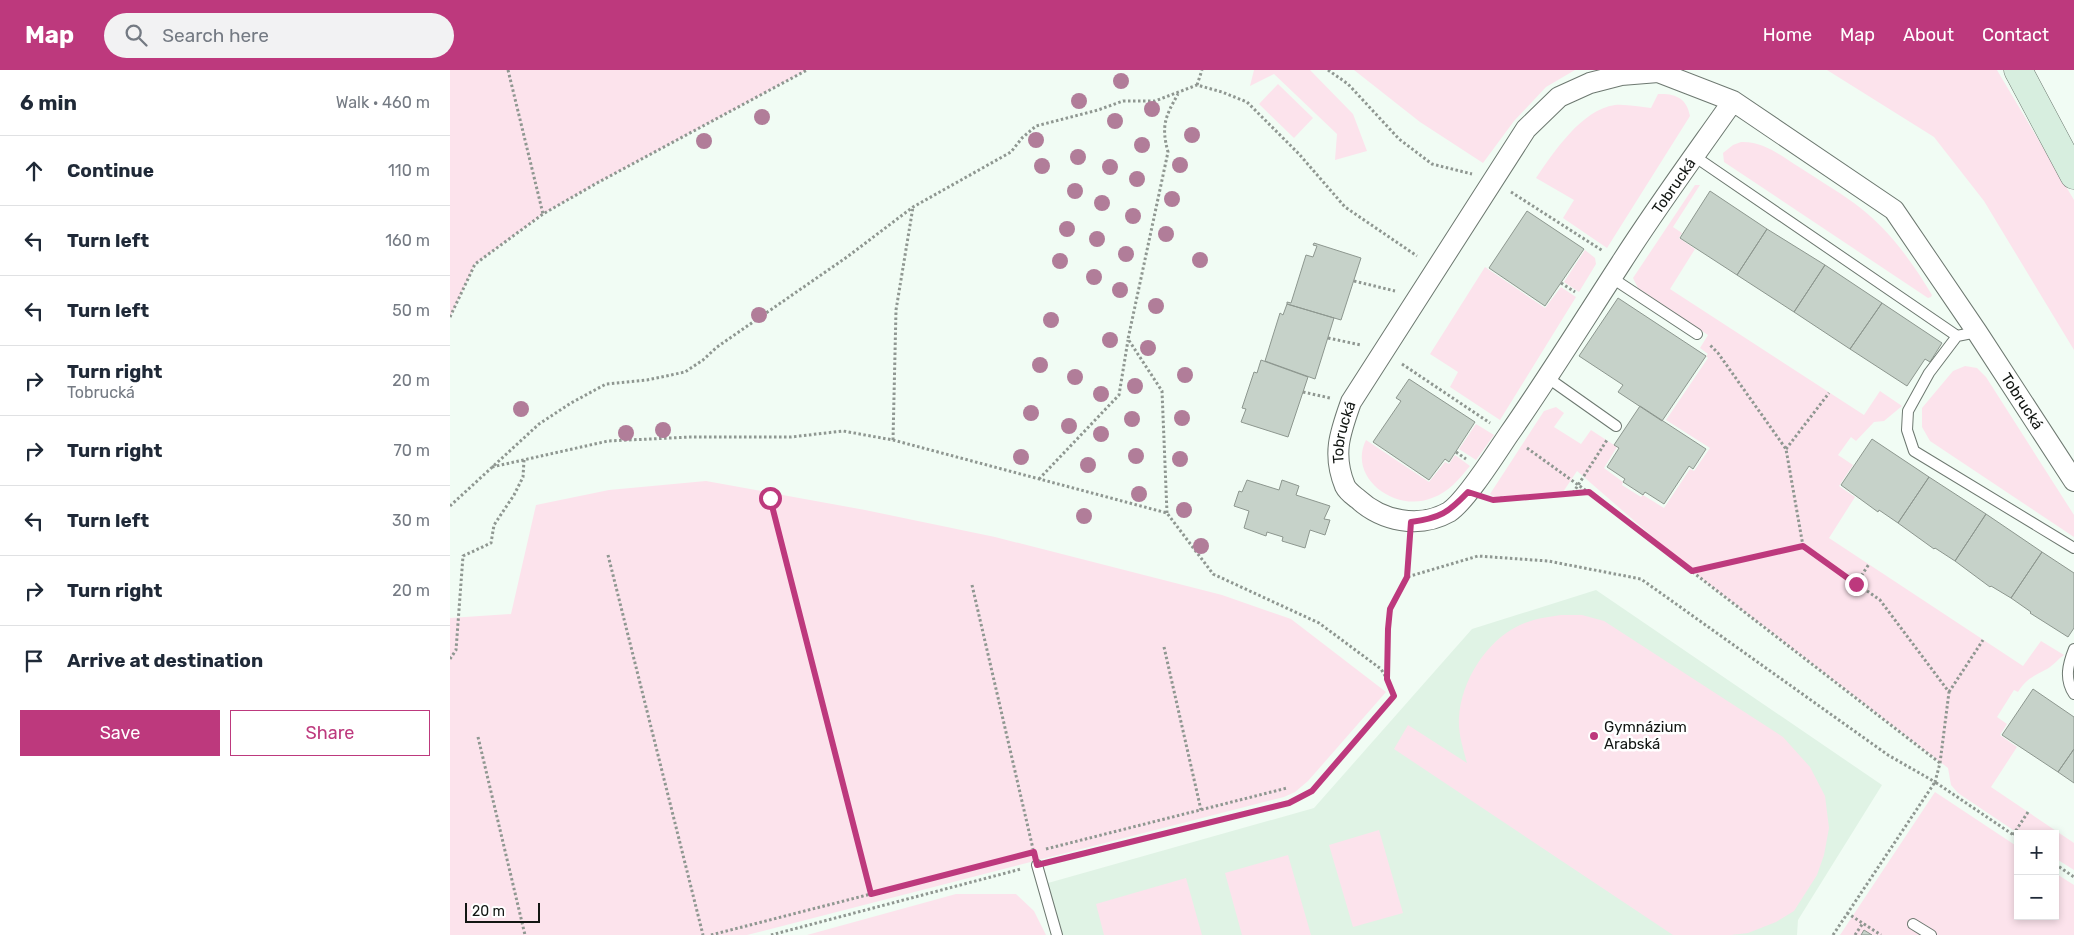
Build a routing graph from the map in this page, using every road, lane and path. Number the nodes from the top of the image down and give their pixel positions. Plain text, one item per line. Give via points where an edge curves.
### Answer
1 (508, 70) edge
2 (807, 70) edge
3 (1202, 70) edge
4 (1328, 70) edge
5 (2018, 70) edge
6 (1197, 85) junction
7 (1178, 93) junction
8 (1732, 101) junction
9 (1694, 156) junction
10 (2074, 175) edge
11 (1493, 180) junction
12 (913, 207) junction
13 (543, 214) junction
14 (1436, 268) junction
15 (1616, 270) junction
16 (1354, 281) dead end
17 (1418, 296) junction
18 (450, 317) edge
19 (1977, 332) junction
20 (1697, 334) dead end
21 (1957, 336) junction
22 (1328, 338) dead end
23 (1128, 339) junction
24 (1339, 340) dead end
25 (1712, 340) dead end
26 (1383, 351) junction
27 (1548, 378) junction
28 (1303, 392) dead end
29 (1829, 393) dead end
30 (1315, 394) dead end
31 (1616, 426) joint
32 (1508, 435) junction
33 (893, 440) junction
34 (1786, 449) junction
35 (524, 460) junction
36 (492, 467) junction
37 (1039, 479) junction
38 (2074, 482) edge
39 (1579, 484) junction
40 (1468, 492) junction
41 (1589, 492) junction
42 (1573, 494) junction
43 (770, 498) dead end
44 (450, 506) edge
45 (1167, 513) junction
46 (1411, 522) junction
47 (1803, 546) junction
48 (2074, 548) edge
49 (608, 555) dead end
50 (1869, 564) dead end
51 (1692, 571) junction
52 (1407, 577) junction
53 (1856, 584) junction
54 (972, 585) dead end
55 (1983, 640) dead end
56 (1164, 648) dead end
57 (2074, 649) edge
58 (450, 659) edge
59 (1387, 679) junction
60 (1948, 692) junction
61 (2074, 694) edge
62 (478, 737) dead end
63 (1940, 763) junction
64 (1935, 782) junction
65 (1287, 788) dead end
66 (1201, 810) junction
67 (2028, 812) dead end
68 (2013, 835) joint
69 (1034, 852) junction
70 (1037, 865) junction
71 (2059, 867) edge
72 (2074, 877) edge
73 (871, 894) junction
74 (1847, 913) junction
75 (1863, 923) junction
76 (1913, 924) dead end
77 (525, 935) edge
78 (703, 935) edge
79 (711, 935) edge
80 (771, 935) edge
81 (1057, 935) edge
82 (1833, 935) edge
83 (1855, 935) edge
84 (1881, 935) edge
85 (1931, 935) edge

1 - 13 path
2 - 13 path
3 - 6 path
4 - 11 path via 1348,84 1399,139 1432,164
5 - 10 main road
6 - 7 path
6 - 14 path via 1246,102 1299,154 1345,207
7 - 12 path via 1155,101 1123,101 1036,126 1012,152
7 - 23 path via 1166,116 1163,134 1168,152
8 - 9 street, Tobrucká
8 - 11 street, Tobrucká via 1658,72 1621,75 1590,83 1559,97 1526,129
8 - 19 street, Tobrucká via 1894,210
9 - 15 street, Tobrucká
9 - 21 lane
11 - 14 street, Tobrucká
11 - 15 path
12 - 33 path via 896,310
12 - 36 path via 684,372 606,384 539,424
13 - 18 path via 475,264
14 - 17 street, Tobrucká
15 - 20 lane
15 - 27 street, Tobrucká
16 - 17 path
17 - 26 street, Tobrucká
19 - 21 lane
19 - 38 street, Tobrucká
21 - 48 lane via 1929,374 1908,412 1907,430 1914,451
22 - 24 path
23 - 37 path via 1119,395
23 - 45 path via 1162,391
25 - 34 path via 1709,345
26 - 32 path
26 - 46 street, Tobrucká via 1351,402 1339,435 1339,470 1346,489 1367,508 1384,517
27 - 31 lane
27 - 32 street, Tobrucká
28 - 30 path
29 - 34 path
31 - 39 path
32 - 39 path
32 - 40 street, Tobrucká
33 - 35 path via 843,432 791,437 692,436 608,441
33 - 37 path
34 - 47 path
35 - 36 path
35 - 58 path via 523,477 494,526 491,543 463,556 456,650
36 - 44 path
37 - 45 path
39 - 41 path
39 - 42 path
40 - 42 path via 1493,500
40 - 46 street, Tobrucká via 1450,511 1428,520
41 - 42 path
41 - 51 path
43 - 73 path
45 - 59 path via 1213,574 1319,623 1381,669
46 - 52 path
47 - 51 path
47 - 53 path
49 - 78 path
50 - 53 path
51 - 63 path
52 - 59 path via 1390,609
52 - 64 path via 1478,556 1548,561 1641,579 1888,755
53 - 60 path via 1880,600
54 - 69 path
55 - 60 path
56 - 66 path
57 - 61 lane via 2067,666 2069,686
59 - 70 path via 1394,696 1312,791 1289,803
60 - 63 path
62 - 77 path
63 - 64 path
64 - 68 path
64 - 74 path
65 - 66 path
66 - 69 path
67 - 68 path
69 - 70 path
69 - 73 path
70 - 80 path
70 - 81 lane
71 - 72 path
73 - 79 path
74 - 75 path
74 - 82 path
75 - 83 path
75 - 84 path
76 - 85 lane

